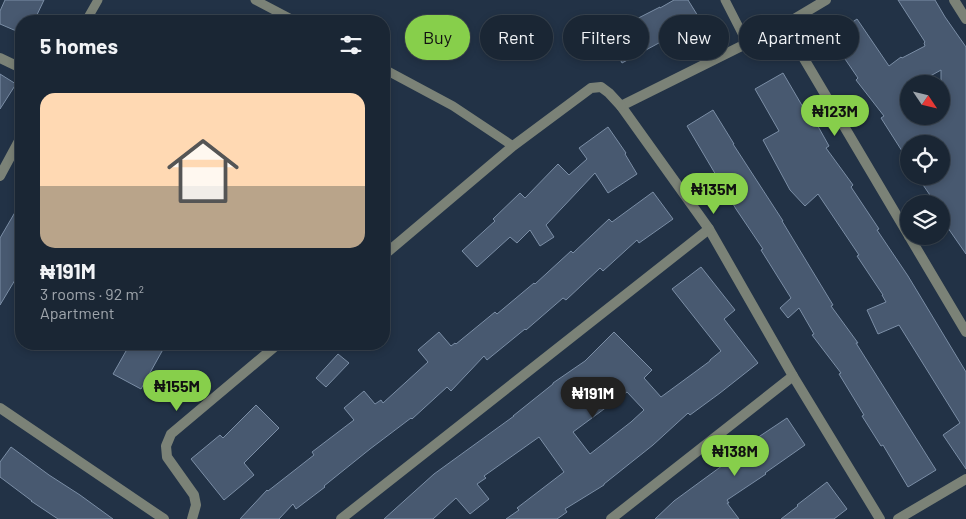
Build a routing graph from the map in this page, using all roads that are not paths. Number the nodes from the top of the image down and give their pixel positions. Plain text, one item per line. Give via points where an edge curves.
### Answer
1 (98, 0) edge
2 (255, 0) edge
3 (725, 0) edge
4 (826, 0) edge
5 (954, 0) edge
6 (89, 15) edge
7 (284, 15) edge
8 (801, 15) edge
9 (966, 19) edge
10 (739, 27) edge
11 (739, 47) edge
12 (0, 58) edge
13 (805, 60) edge
14 (15, 65) edge
15 (390, 72) edge
16 (621, 106) junction
17 (513, 146) junction
18 (15, 148) edge
19 (0, 176) edge
20 (900, 221) edge
21 (709, 229) junction
22 (914, 245) edge
23 (390, 250) edge
24 (966, 332) edge
25 (271, 350) edge
26 (793, 376) junction
27 (0, 408) edge
28 (966, 479) edge
29 (164, 519) edge
30 (192, 519) edge
31 (341, 519) edge
32 (611, 519) edge
33 (880, 519) edge
34 (898, 519) edge

1 - 6 lane
2 - 7 lane
3 - 10 lane
4 - 8 street
5 - 9 street
11 - 16 street
12 - 14 street
13 - 20 street
15 - 17 lane via 453,106
16 - 17 street via 601,87 591,88
16 - 21 street
17 - 23 street
18 - 19 street
21 - 26 street
21 - 31 street
22 - 24 street
25 - 30 street via 171,434 166,446 167,457 194,495 196,506
26 - 32 street
26 - 33 street
27 - 29 street
28 - 34 street

